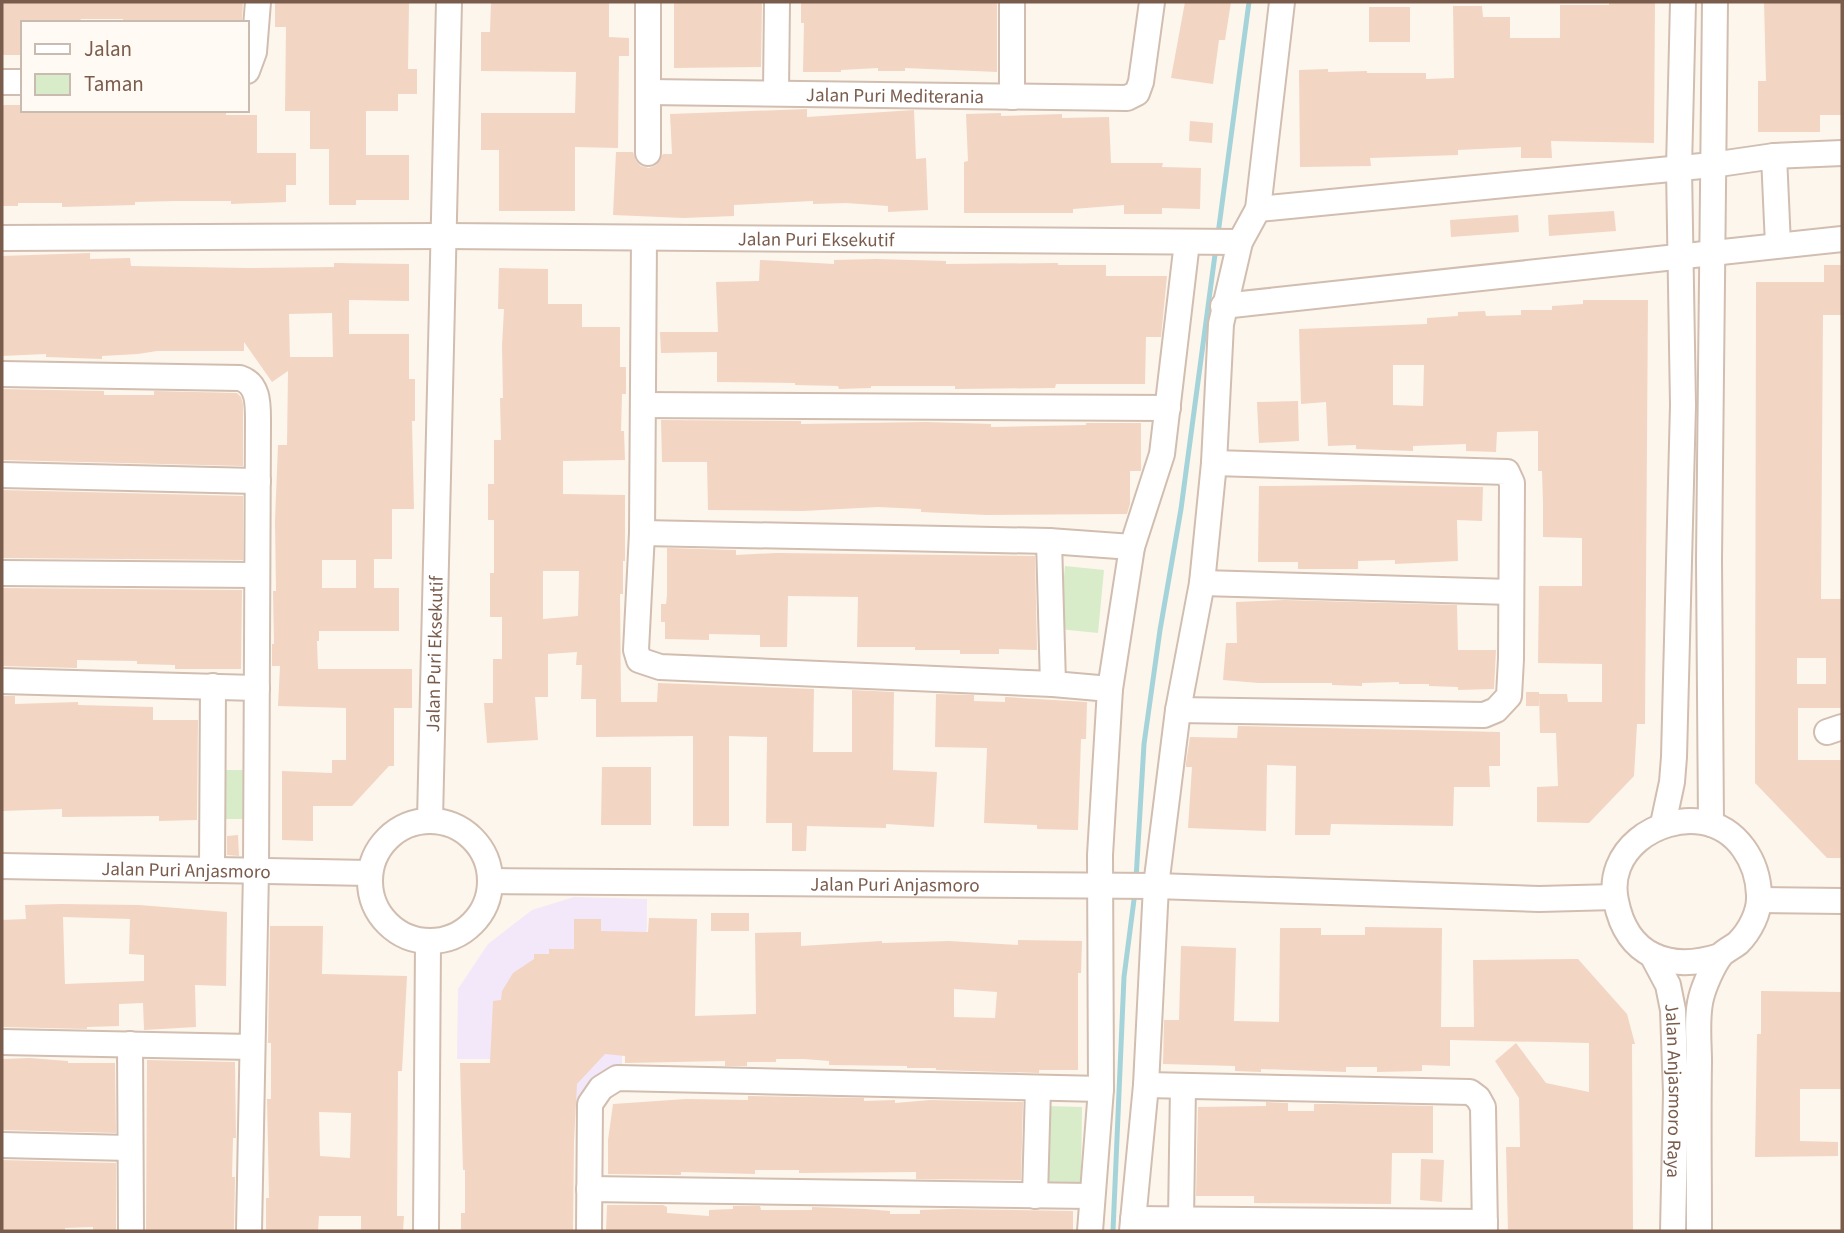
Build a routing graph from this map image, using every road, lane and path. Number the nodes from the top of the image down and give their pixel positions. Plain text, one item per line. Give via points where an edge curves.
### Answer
1 (258, 2) edge
2 (449, 2) edge
3 (648, 2) edge
4 (778, 2) edge
5 (1012, 2) edge
6 (1152, 2) edge
7 (1282, 2) edge
8 (1683, 2) edge
9 (1715, 2) edge
10 (248, 68) edge
11 (2, 82) edge
12 (21, 82) edge
13 (648, 92) junction
14 (776, 92) junction
15 (1012, 97) junction
16 (648, 152) dead end
17 (1842, 153) edge
18 (1774, 156) junction
19 (1712, 165) junction
20 (1679, 168) junction
21 (1258, 209) junction
22 (444, 236) junction
23 (2, 238) edge
24 (645, 238) junction
25 (1842, 239) edge
26 (1210, 241) junction
27 (1778, 245) junction
28 (1713, 253) junction
29 (1681, 256) junction
30 (1223, 306) junction
31 (2, 374) edge
32 (643, 405) junction
33 (1683, 405) junction
34 (1713, 406) junction
35 (1168, 408) junction
36 (1214, 463) junction
37 (2, 475) edge
38 (258, 481) junction
39 (642, 533) junction
40 (1049, 541) junction
41 (1132, 547) junction
42 (2, 573) edge
43 (257, 575) junction
44 (1202, 583) junction
45 (1511, 592) junction
46 (2, 681) edge
47 (1053, 684) junction
48 (212, 686) junction
49 (257, 688) junction
50 (1110, 689) junction
51 (1178, 710) junction
52 (430, 821) junction
53 (1663, 824) junction
54 (1711, 824) junction
55 (2, 866) edge
56 (212, 870) junction
57 (256, 870) junction
58 (369, 873) junction
59 (491, 881) junction
60 (1106, 887) junction
61 (1151, 887) junction
62 (1615, 897) junction
63 (1759, 900) junction
64 (1842, 901) edge
65 (428, 942) junction
66 (1652, 955) junction
67 (1720, 956) junction
68 (2, 1042) edge
69 (130, 1044) junction
70 (252, 1047) junction
71 (1146, 1085) junction
72 (1182, 1086) junction
73 (1038, 1088) junction
74 (1101, 1089) junction
75 (2, 1145) edge
76 (130, 1148) junction
77 (589, 1189) junction
78 (1035, 1196) junction
79 (1092, 1196) junction
80 (1181, 1219) junction
81 (1132, 1225) edge
82 (1485, 1226) edge
83 (131, 1231) edge
84 (249, 1231) edge
85 (426, 1231) edge
86 (589, 1231) edge
87 (1090, 1231) edge
88 (1673, 1231) edge
89 (1699, 1231) edge

1 - 10 street via 254,52
2 - 22 street, Jalan Puri Eksekutif
3 - 13 street
4 - 14 street
5 - 15 street
6 - 15 street, Jalan Puri Mediterania via 1141,82 1134,95
7 - 21 street
8 - 20 street
9 - 19 street
11 - 12 street
13 - 14 street, Jalan Puri Mediterania
13 - 16 street
14 - 15 street, Jalan Puri Mediterania
17 - 18 street
18 - 19 street
18 - 27 street
19 - 20 street
19 - 28 street
20 - 21 street
20 - 29 street
21 - 26 street
22 - 23 street, Jalan Puri Eksekutif
22 - 24 street, Jalan Puri Eksekutif
22 - 52 street, Jalan Puri Eksekutif
24 - 26 street, Jalan Puri Eksekutif
24 - 32 street
25 - 27 street
26 - 30 street
26 - 35 street
27 - 28 street
28 - 29 street
28 - 34 street
29 - 30 street
29 - 33 street
30 - 36 street
31 - 38 street via 247,380 257,402
32 - 35 street
32 - 39 street
33 - 34 street
33 - 53 street via 1676,727
34 - 54 street
35 - 41 street via 1162,454
36 - 44 street
36 - 45 street via 1507,472 1512,483
37 - 38 street
38 - 43 street
39 - 40 street
39 - 47 street via 636,650 644,663
40 - 41 street
40 - 47 street
41 - 50 street
42 - 43 street
43 - 49 street
44 - 45 street
44 - 51 street
45 - 51 street via 1508,696 1496,710 1484,715
46 - 48 street
47 - 50 street
48 - 49 street
48 - 56 street
49 - 57 street
50 - 60 street
51 - 61 street
52 - 58 street via 412,823 383,842
52 - 59 street via 449,823 466,832 488,862
53 - 54 street via 1687,820
53 - 62 street via 1642,836 1626,853 1617,874
54 - 63 street via 1732,836 1748,854 1758,876
55 - 56 street, Jalan Puri Anjasmoro
56 - 57 street, Jalan Puri Anjasmoro
57 - 58 street, Jalan Puri Anjasmoro
57 - 70 street
58 - 65 street via 370,894 378,913 408,938
59 - 60 street, Jalan Puri Anjasmoro
59 - 65 street via 488,900 465,931
60 - 61 street, Jalan Puri Anjasmoro
60 - 74 street
61 - 62 street, Jalan Puri Anjasmoro via 1539,899
61 - 71 street
62 - 66 street via 1620,920 1633,940
63 - 64 street
63 - 67 street via 1753,922 1739,942
65 - 85 street
66 - 67 street via 1674,963 1698,963
66 - 88 street, Jalan Anjasmoro Raya via 1668,985 1673,1010
67 - 89 street, Jalan Anjasmoro Raya via 1700,1000
68 - 69 street
69 - 70 street
69 - 76 street
70 - 84 street
71 - 72 street
71 - 81 street
72 - 80 street
72 - 82 street via 1470,1092 1483,1107
73 - 74 street
73 - 77 street via 617,1078 601,1088 590,1104
73 - 78 street
74 - 79 street
75 - 76 street
76 - 83 street
77 - 78 street
77 - 86 street
78 - 79 street
79 - 87 street
80 - 81 street
80 - 82 street

